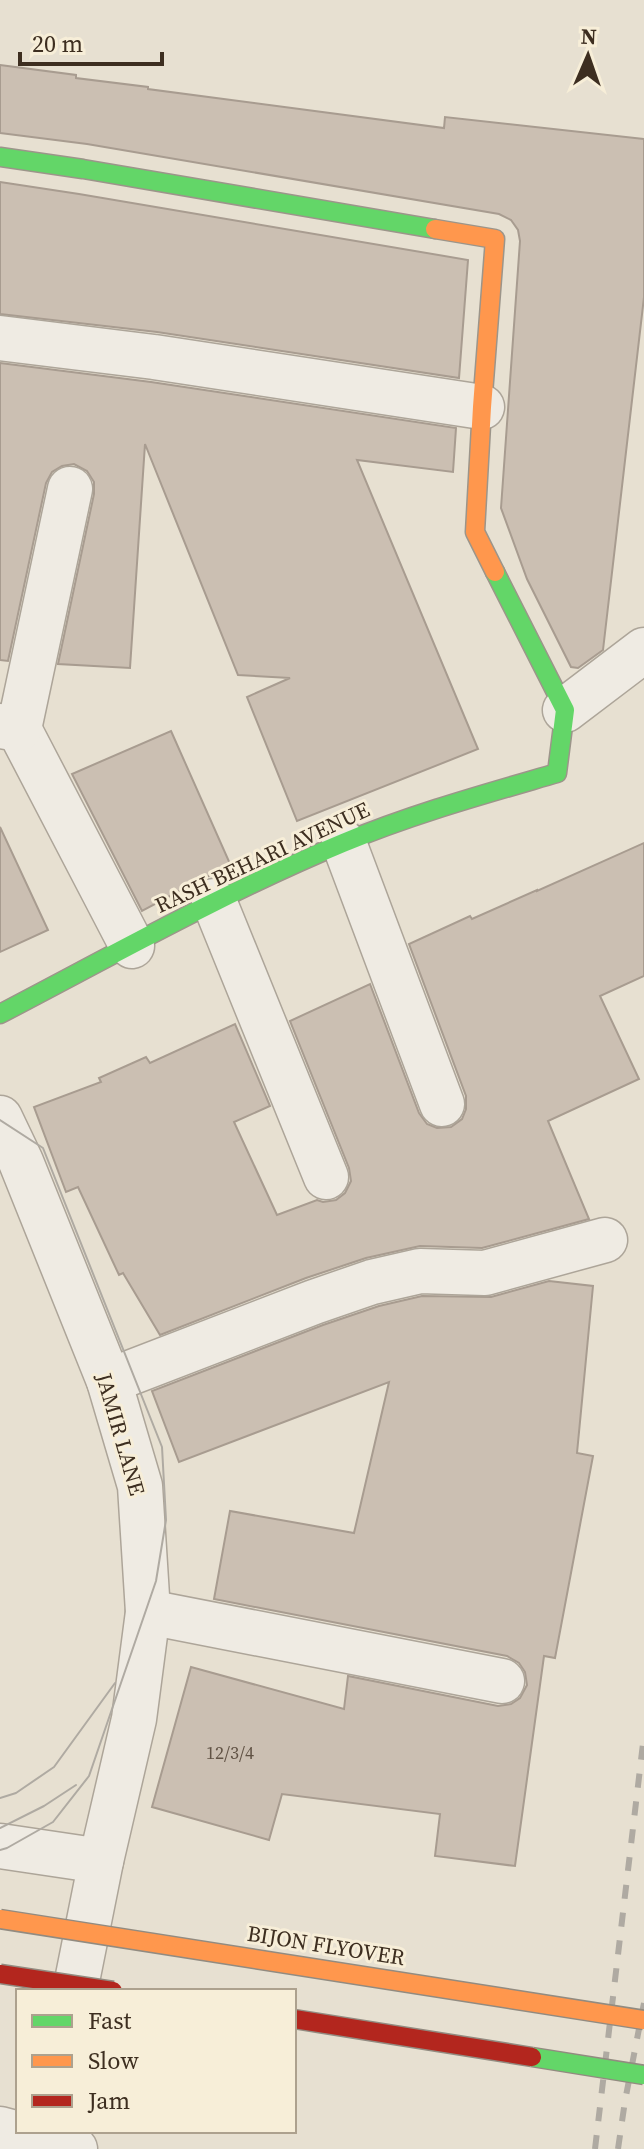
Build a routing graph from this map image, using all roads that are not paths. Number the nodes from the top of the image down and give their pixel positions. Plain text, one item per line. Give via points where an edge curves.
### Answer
1 (0, 157) edge
2 (0, 338) edge
3 (482, 407) junction
4 (70, 489) dead end
5 (644, 650) edge
6 (565, 710) junction
7 (9, 727) edge
8 (344, 843) junction
9 (214, 901) junction
10 (132, 946) junction
11 (0, 1014) edge
12 (442, 1104) dead end
13 (0, 1118) edge
14 (326, 1177) dead end
15 (605, 1240) dead end
16 (109, 1381) junction
17 (148, 1612) junction
18 (502, 1681) dead end
19 (0, 1846) edge
20 (101, 1861) junction
21 (0, 1919) edge
22 (0, 1974) edge
23 (75, 1989) edge
24 (100, 1989) edge
25 (296, 2019) edge
26 (644, 2020) edge
27 (644, 2075) edge
28 (20, 2133) edge
29 (56, 2140) edge

1 - 3 street via 495,239
2 - 3 street
3 - 6 street via 475,532
4 - 7 street
5 - 6 street
6 - 8 street, RASH BEHARI AVENUE via 557,773 435,808
7 - 10 street
8 - 9 street, RASH BEHARI AVENUE
8 - 12 street
9 - 10 street, RASH BEHARI AVENUE
9 - 14 street
10 - 11 street, RASH BEHARI AVENUE
13 - 16 street, JAMIR LANE
15 - 16 street via 485,1273 420,1271 372,1282
16 - 17 street, JAMIR LANE via 140,1486
17 - 18 street
17 - 20 street, JAMIR LANE via 134,1719
19 - 20 street
20 - 23 street, JAMIR LANE
21 - 26 street, BIJON FLYOVER, bridge
22 - 24 street, bridge
25 - 27 street, bridge
28 - 29 street

